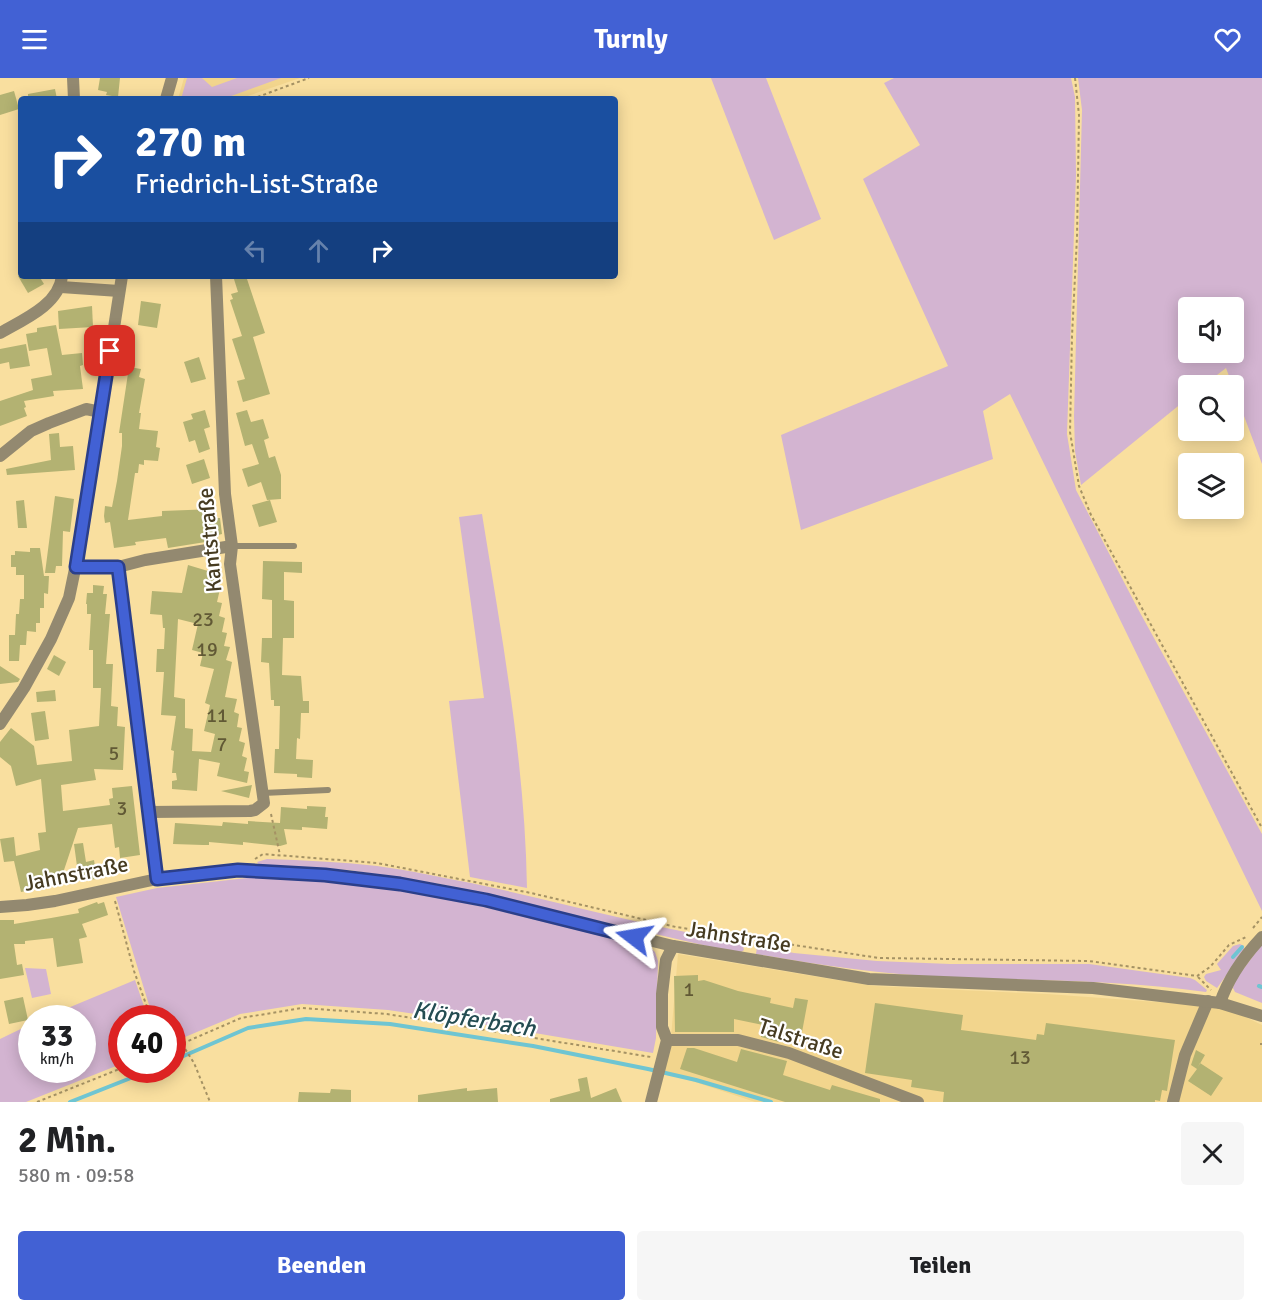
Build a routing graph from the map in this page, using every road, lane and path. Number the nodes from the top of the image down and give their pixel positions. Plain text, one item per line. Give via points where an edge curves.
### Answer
1 (73, 78) edge
2 (172, 78) edge
3 (309, 78) edge
4 (1075, 78) edge
5 (74, 96) edge
6 (167, 96) edge
7 (260, 96) edge
8 (121, 279) edge
9 (216, 279) edge
10 (61, 282) edge
11 (119, 291) junction
12 (0, 333) edge
13 (101, 412) junction
14 (0, 456) edge
15 (232, 546) junction
16 (294, 546) dead end
17 (76, 567) junction
18 (118, 567) junction
19 (0, 724) edge
20 (328, 790) dead end
21 (264, 798) junction
22 (150, 812) junction
23 (1262, 828) edge
24 (280, 855) junction
25 (238, 870) junction
26 (157, 879) junction
27 (112, 888) junction
28 (0, 907) edge
29 (1262, 917) edge
30 (1262, 937) edge
31 (673, 946) junction
32 (1197, 976) junction
33 (1214, 1002) junction
34 (146, 1005) edge
35 (1262, 1016) edge
36 (667, 1041) junction
37 (186, 1042) edge
38 (186, 1049) edge
39 (661, 1063) junction
40 (108, 1074) edge
41 (37, 1102) edge
42 (210, 1102) edge
43 (651, 1102) edge
44 (918, 1102) edge
45 (1173, 1102) edge

1 - 5 street
2 - 6 street
3 - 7 path
4 - 23 path via 1079,115 1070,432 1078,486
8 - 11 street
9 - 15 street, Kantstraße via 225,494
10 - 11 street
10 - 12 street via 39,310
11 - 13 street
13 - 14 street via 86,409 49,423 31,431
13 - 17 street
15 - 16 lane
15 - 18 street
15 - 21 street, Kantstraße via 231,576
17 - 18 street
17 - 19 street via 69,597 51,639
18 - 22 street
20 - 21 lane
21 - 22 street via 250,811
21 - 24 path
22 - 26 street
24 - 25 path via 263,854
24 - 32 path via 377,862 687,930 879,958 1089,961
25 - 26 street, Jahnstraße
25 - 31 street, Jahnstraße via 400,884 486,900
26 - 27 street, Jahnstraße
27 - 28 street, Jahnstraße
27 - 34 path
29 - 32 path via 1246,937 1229,945
30 - 33 street
31 - 33 street, Jahnstraße via 868,979 1093,988
31 - 36 street via 666,960 662,994 662,1027
32 - 33 path via 1211,990
33 - 35 street, Jahnstraße
33 - 45 street via 1185,1055
36 - 39 street
36 - 44 street, Talstraße via 738,1040 852,1073
37 - 39 path via 241,1018 302,1008 397,1015
38 - 42 path
39 - 43 street
40 - 41 path

